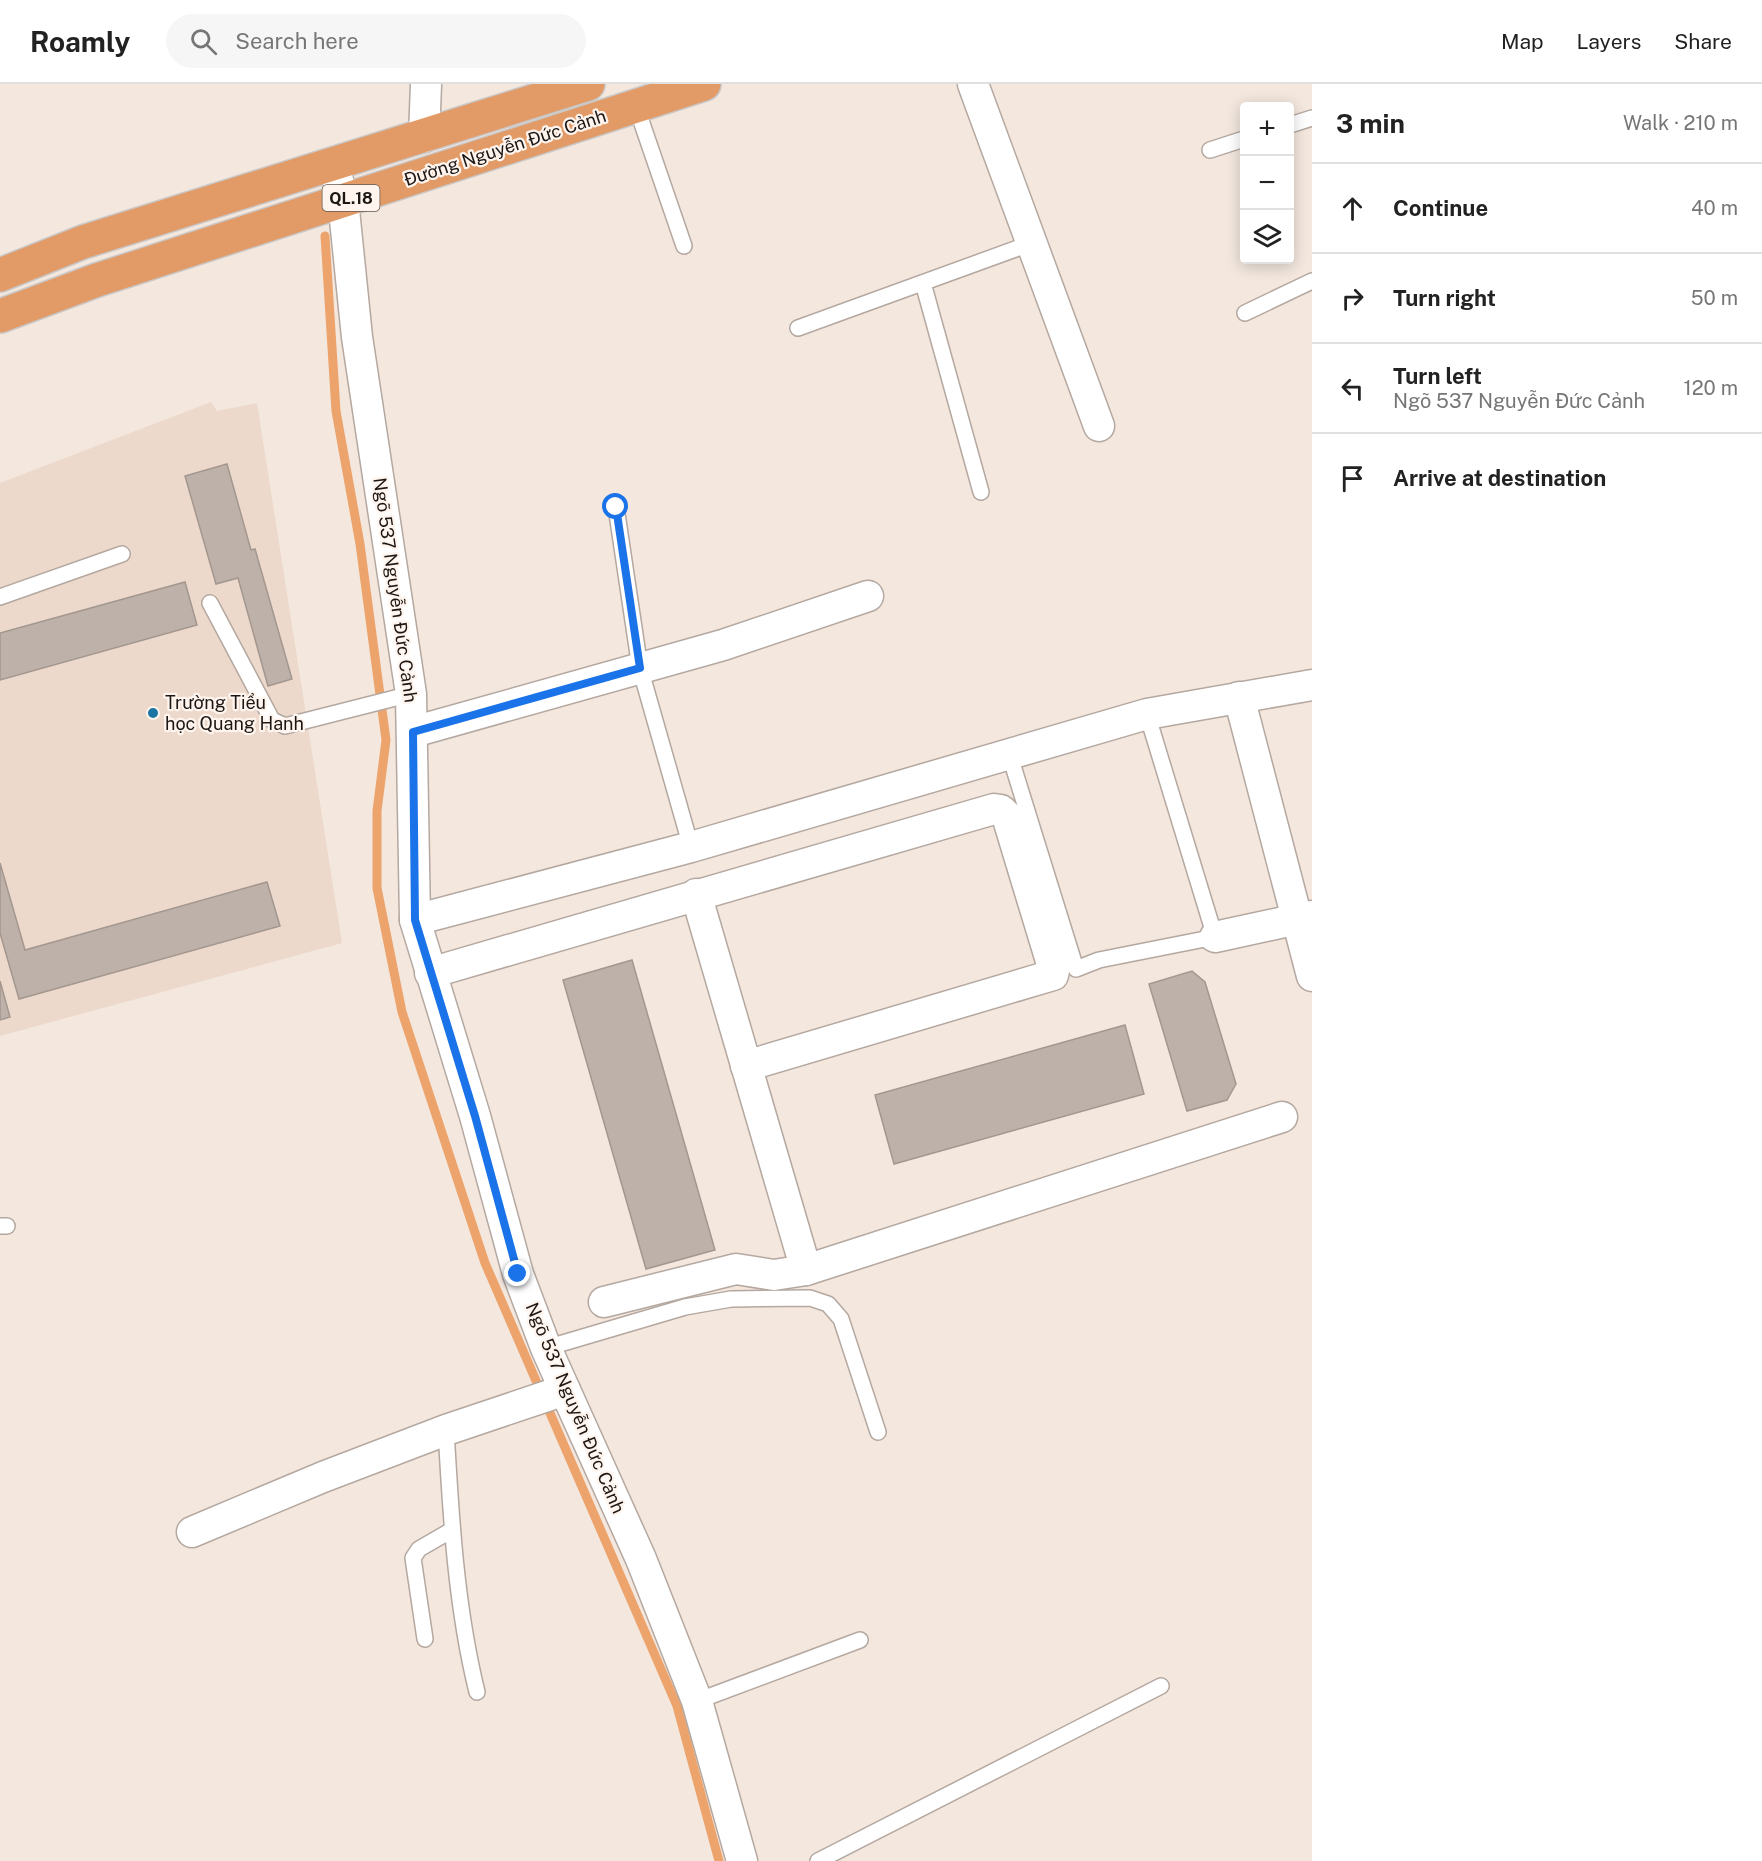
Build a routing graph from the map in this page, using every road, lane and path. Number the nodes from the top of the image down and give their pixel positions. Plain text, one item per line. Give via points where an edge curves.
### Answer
1 (426, 84) edge
2 (588, 84) edge
3 (704, 84) edge
4 (973, 84) edge
5 (636, 106) junction
6 (1312, 118) edge
7 (1294, 124) edge
8 (424, 136) junction
9 (1240, 141) edge
10 (1210, 150) dead end
11 (334, 165) junction
12 (343, 200) junction
13 (1032, 243) junction
14 (684, 246) dead end
15 (0, 275) edge
16 (1312, 281) edge
17 (923, 283) junction
18 (1245, 313) dead end
19 (0, 316) edge
20 (798, 328) dead end
21 (1099, 426) dead end
22 (981, 492) dead end
23 (616, 507) dead end
24 (122, 554) dead end
25 (868, 596) dead end
26 (0, 597) edge
27 (210, 603) dead end
28 (640, 668) junction
29 (1312, 685) edge
30 (399, 696) junction
31 (1239, 696) junction
32 (1147, 714) junction
33 (413, 732) junction
34 (1009, 753) junction
35 (691, 847) junction
36 (696, 894) junction
37 (1305, 917) edge
38 (415, 920) junction
39 (1215, 937) junction
40 (430, 973) junction
41 (1312, 976) edge
42 (746, 1066) junction
43 (1282, 1117) dead end
44 (806, 1270) junction
45 (604, 1302) dead end
46 (546, 1348) junction
47 (551, 1395) junction
48 (446, 1430) junction
49 (878, 1432) dead end
50 (452, 1530) junction
51 (192, 1532) dead end
52 (425, 1639) dead end
53 (860, 1640) dead end
54 (1161, 1686) dead end
55 (477, 1692) dead end
56 (697, 1701) junction
57 (742, 1861) edge
58 (818, 1861) edge

1 - 8 street
2 - 8 highway, Đường Nguyễn Đức Cảnh / QL.18
3 - 5 highway, Đường Nguyễn Đức Cảnh / QL.18
4 - 13 street
5 - 12 highway, Đường Nguyễn Đức Cảnh / QL.18
5 - 14 lane
6 - 7 lane
8 - 11 highway, Đường Nguyễn Đức Cảnh / QL.18
9 - 10 lane
11 - 12 street, Ngõ 537 Nguyễn Đức Cảnh
11 - 15 highway, Đường Nguyễn Đức Cảnh / QL.18 via 83,242
12 - 19 highway, Đường Nguyễn Đức Cảnh / QL.18 via 97,280
12 - 30 street, Ngõ 537 Nguyễn Đức Cảnh
13 - 17 lane
13 - 21 street
16 - 18 lane
17 - 20 lane
17 - 22 lane
23 - 28 lane
24 - 26 lane
25 - 28 street via 723,645
27 - 30 lane via 272,720 285,726
28 - 33 street
28 - 35 lane
29 - 31 street
30 - 33 street, Ngõ 537 Nguyễn Đức Cảnh
31 - 32 street
31 - 37 street
32 - 34 street
32 - 39 lane
33 - 38 street, Ngõ 537 Nguyễn Đức Cảnh
34 - 35 street
34 - 39 lane via 1076,969 1099,960
35 - 38 street
36 - 40 street
36 - 42 street
36 - 42 street via 1001,810 1007,816 1054,971 1053,975
37 - 39 street
37 - 41 street
38 - 40 street, Ngõ 537 Nguyễn Đức Cảnh
40 - 46 street, Ngõ 537 Nguyễn Đức Cảnh via 475,1116 518,1274
42 - 44 street
43 - 44 street
44 - 45 street via 774,1275 736,1269
46 - 47 street, Ngõ 537 Nguyễn Đức Cảnh
46 - 49 lane via 685,1307 730,1299 810,1298 828,1304 841,1319
47 - 48 street
47 - 56 street, Ngõ 537 Nguyễn Đức Cảnh via 641,1559
48 - 50 lane
48 - 51 street
50 - 52 lane via 413,1558
50 - 55 lane via 468,1654
53 - 56 lane
54 - 58 lane
56 - 57 street, Ngõ 537 Nguyễn Đức Cảnh

